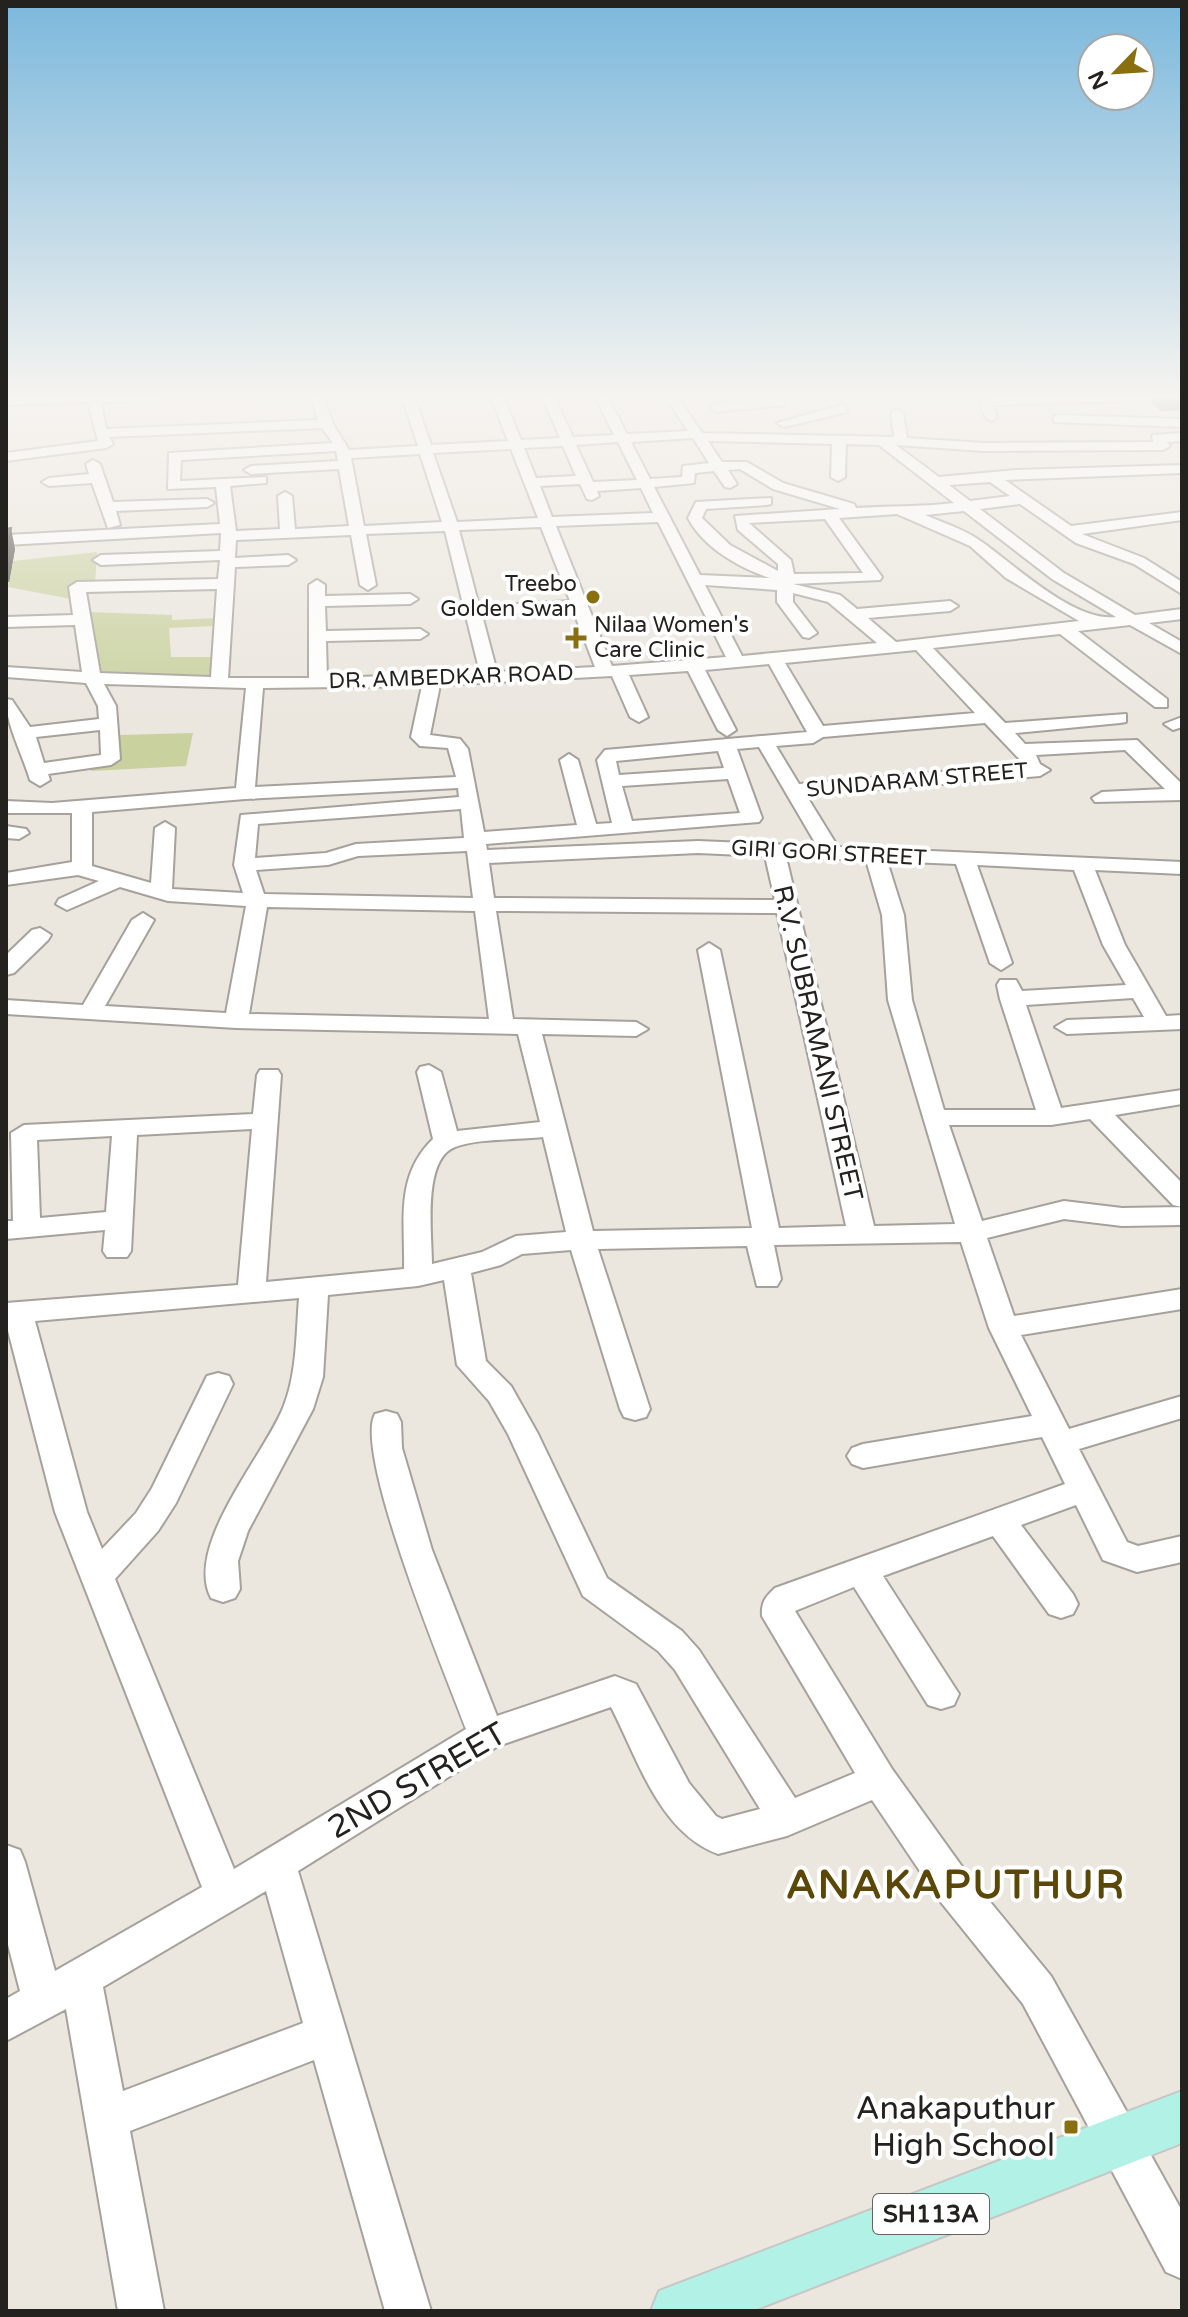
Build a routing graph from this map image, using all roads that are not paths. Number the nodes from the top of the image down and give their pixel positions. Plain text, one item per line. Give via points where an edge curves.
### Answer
1 (107, 504) edge
2 (176, 504) edge
3 (227, 504) edge
4 (286, 504) edge
5 (353, 504) edge
6 (443, 504) edge
7 (540, 504) edge
8 (656, 504) edge
9 (715, 504) edge
10 (793, 504) edge
11 (844, 504) edge
12 (979, 504) edge
13 (1030, 504) edge
14 (963, 506) junction
15 (108, 507) junction
16 (908, 513) junction
17 (823, 514) junction
18 (863, 514) junction
19 (1182, 516) edge
20 (662, 517) junction
21 (546, 523) junction
22 (451, 527) junction
23 (358, 530) junction
24 (1067, 531) junction
25 (229, 532) junction
26 (288, 533) junction
27 (117, 535) junction
28 (6, 540) edge
29 (228, 559) junction
30 (101, 560) dead end
31 (288, 560) dead end
32 (697, 580) junction
33 (787, 583) junction
34 (227, 584) junction
35 (368, 585) dead end
36 (1182, 589) edge
37 (939, 591) dead end
38 (410, 599) dead end
39 (1106, 603) junction
40 (577, 605) junction
41 (1071, 609) junction
42 (474, 611) junction
43 (857, 614) junction
44 (1182, 614) edge
45 (85, 620) junction
46 (1134, 620) junction
47 (6, 622) edge
48 (1097, 625) junction
49 (1064, 629) junction
50 (809, 633) dead end
51 (420, 634) dead end
52 (316, 636) junction
53 (1178, 643) edge
54 (921, 645) junction
55 (893, 648) junction
56 (775, 660) junction
57 (737, 663) junction
58 (694, 665) junction
59 (612, 670) junction
60 (6, 672) edge
61 (92, 678) junction
62 (490, 678) junction
63 (432, 680) junction
64 (318, 682) junction
65 (219, 683) junction
66 (255, 683) junction
67 (1161, 703) dead end
68 (6, 704) edge
69 (639, 717) dead end
70 (1120, 718) dead end
71 (996, 723) junction
72 (108, 724) junction
73 (817, 732) junction
74 (25, 733) junction
75 (726, 738) junction
76 (766, 744) junction
77 (1021, 750) junction
78 (569, 760) dead end
79 (736, 773) junction
80 (611, 781) junction
81 (793, 790) junction
82 (468, 792) junction
83 (245, 793) junction
84 (1182, 794) edge
85 (1102, 798) dead end
86 (82, 806) junction
87 (6, 807) edge
88 (623, 827) junction
89 (165, 828) dead end
90 (588, 830) junction
91 (475, 847) junction
92 (774, 851) junction
93 (831, 853) junction
94 (875, 855) junction
95 (964, 859) junction
96 (1082, 864) junction
97 (244, 865) junction
98 (77, 868) junction
99 (1182, 868) edge
100 (6, 879) edge
101 (116, 881) junction
102 (161, 892) junction
103 (255, 898) junction
104 (484, 902) junction
105 (67, 904) dead end
106 (787, 907) junction
107 (143, 920) dead end
108 (40, 935) dead end
109 (709, 950) dead end
110 (6, 968) edge
111 (1007, 983) junction
112 (1138, 991) junction
113 (6, 1007) edge
114 (89, 1014) junction
115 (236, 1021) junction
116 (1171, 1023) edge
117 (515, 1025) junction
118 (1067, 1027) dead end
119 (636, 1029) dead end
120 (429, 1072) dead end
121 (269, 1075) dead end
122 (1182, 1097) edge
123 (1095, 1109) junction
124 (1051, 1117) junction
125 (934, 1118) junction
126 (264, 1121) junction
127 (125, 1126) junction
128 (553, 1128) junction
129 (446, 1140) junction
130 (1182, 1199) edge
131 (1182, 1216) edge
132 (119, 1220) junction
133 (16, 1229) edge
134 (970, 1233) junction
135 (862, 1235) junction
136 (763, 1237) junction
137 (582, 1240) junction
138 (117, 1251) dead end
139 (456, 1268) junction
140 (418, 1277) junction
141 (767, 1279) dead end
142 (314, 1287) junction
143 (251, 1294) junction
144 (1182, 1299) edge
145 (12, 1312) edge
146 (1003, 1328) junction
147 (218, 1384) dead end
148 (1182, 1407) edge
149 (635, 1409) dead end
150 (386, 1422) dead end
151 (1055, 1434) junction
152 (863, 1456) dead end
153 (1085, 1489) junction
154 (999, 1520) junction
155 (1182, 1549) edge
156 (861, 1570) junction
157 (97, 1576) junction
158 (223, 1589) dead end
159 (1061, 1604) dead end
160 (941, 1694) dead end
161 (486, 1735) junction
162 (879, 1780) junction
163 (787, 1819) junction
164 (6, 1862) edge
165 (277, 1863) junction
166 (225, 1895) junction
167 (81, 1977) junction
168 (43, 2002) junction
169 (6, 2021) edge
170 (327, 2034) junction
171 (1182, 2117) edge
172 (106, 2119) junction
173 (1122, 2141) junction
174 (1182, 2256) edge
175 (141, 2311) edge
176 (408, 2311) edge
177 (679, 2311) edge

1 - 15 street
2 - 15 street
3 - 25 street
4 - 26 street
5 - 23 street
6 - 22 street
7 - 21 street
8 - 20 street
9 - 33 street via 696,510 699,527 751,568
10 - 17 street
11 - 18 street
12 - 14 street
13 - 24 street
14 - 16 street
14 - 39 street via 1058,576
15 - 27 street
16 - 18 street
16 - 41 street via 975,543 1012,575
17 - 18 street
17 - 33 street via 874,577
17 - 33 street via 738,521 786,563
19 - 24 street
20 - 21 street
20 - 32 street
21 - 22 street
21 - 40 street
22 - 23 street
22 - 42 street
23 - 26 street
23 - 35 street
24 - 36 street via 1092,547 1139,561
25 - 26 street
25 - 27 street
25 - 29 street
27 - 28 street
29 - 30 street
29 - 31 street
29 - 34 street
32 - 33 street
32 - 57 street
33 - 43 street via 834,598
33 - 50 street via 785,602
34 - 45 street via 77,587
34 - 65 street
37 - 43 street via 950,606
38 - 52 street via 317,593
39 - 41 street
39 - 46 street
40 - 42 street
40 - 59 street
41 - 48 street
42 - 62 street
43 - 55 street
44 - 46 street, DR. AMBEDKAR ROAD
45 - 47 street
45 - 61 street
46 - 48 street, DR. AMBEDKAR ROAD
46 - 53 street
48 - 49 street, DR. AMBEDKAR ROAD
49 - 54 street, DR. AMBEDKAR ROAD
49 - 67 street
51 - 52 street
52 - 64 street
54 - 55 street, DR. AMBEDKAR ROAD
54 - 71 street
55 - 56 street, DR. AMBEDKAR ROAD
56 - 57 street, DR. AMBEDKAR ROAD
56 - 73 street
57 - 58 street, DR. AMBEDKAR ROAD
58 - 59 street, DR. AMBEDKAR ROAD
58 - 75 street
59 - 62 street, DR. AMBEDKAR ROAD
59 - 69 street
60 - 61 street, DR. AMBEDKAR ROAD
61 - 65 street, DR. AMBEDKAR ROAD
61 - 72 street via 107,706
62 - 63 street, DR. AMBEDKAR ROAD
63 - 64 street, DR. AMBEDKAR ROAD
63 - 82 street via 420,737 459,749
64 - 66 street, DR. AMBEDKAR ROAD
65 - 66 street, DR. AMBEDKAR ROAD
66 - 83 street
68 - 74 street
70 - 71 street
71 - 73 street
71 - 77 street
72 - 74 street
72 - 74 street via 111,761 40,775
73 - 76 street
75 - 76 street
75 - 79 street
75 - 80 street via 612,754 606,760
76 - 81 street
77 - 81 street, SUNDARAM STREET via 1040,770
77 - 84 street via 1130,744
78 - 90 street
79 - 80 street
79 - 88 street via 752,818
80 - 88 street
81 - 93 street
82 - 83 street
82 - 91 street
82 - 97 street via 251,817
83 - 86 street via 110,796
84 - 85 street
86 - 87 street
86 - 98 street via 82,865
88 - 90 street
89 - 102 street
90 - 91 street
91 - 92 street, GIRI GORI STREET
91 - 97 street via 356,850 328,859
91 - 104 street
92 - 93 street, GIRI GORI STREET
92 - 106 street, R.V. SUBRAMANI STREET
93 - 94 street, GIRI GORI STREET
94 - 95 street, GIRI GORI STREET
94 - 125 street via 893,915 900,1000
95 - 96 street, GIRI GORI STREET
95 - 111 street
96 - 99 street, GIRI GORI STREET
96 - 112 street
97 - 103 street
98 - 100 street
98 - 101 street
101 - 102 street
101 - 105 street
102 - 103 street
103 - 104 street
103 - 115 street
104 - 106 street
104 - 117 street
106 - 135 street, R.V. SUBRAMANI STREET
107 - 114 street
108 - 110 street
109 - 136 street
111 - 112 street
111 - 124 street
112 - 116 street
113 - 114 street
114 - 115 street
115 - 117 street
116 - 118 street
117 - 119 street
117 - 128 street
120 - 129 street
121 - 126 street
122 - 123 street
123 - 124 street
123 - 130 street
124 - 125 street
125 - 134 street
126 - 127 street
126 - 143 street
127 - 132 street
127 - 133 street via 24,1133
128 - 129 street
128 - 137 street
129 - 140 street via 419,1177
131 - 134 street via 1122,1217 1064,1210
132 - 133 street
132 - 138 street
134 - 135 street
134 - 146 street
135 - 136 street
136 - 137 street
136 - 141 street
137 - 139 street via 516,1245 491,1259
137 - 149 street
139 - 140 street
139 - 163 street via 472,1365 500,1394 523,1434 595,1587 670,1641 687,1660
140 - 142 street
142 - 143 street
142 - 158 street via 308,1377 298,1409 232,1531 221,1561
143 - 145 street
144 - 146 street
145 - 157 street via 71,1512
146 - 151 street
147 - 157 street via 165,1494 147,1522
148 - 151 street
150 - 161 street via 386,1448 416,1550
151 - 152 street
151 - 153 street
153 - 154 street
153 - 155 street via 1115,1551 1137,1559
154 - 156 street
154 - 159 street
156 - 160 street
156 - 162 street via 778,1606 785,1629
157 - 166 street
161 - 163 street, 2ND STREET via 615,1691 623,1695 681,1803 709,1834 718,1837
161 - 165 street, 2ND STREET
162 - 163 street, 2ND STREET
162 - 173 street via 954,1888 1037,1990
164 - 168 street
165 - 166 street, 2ND STREET
165 - 170 street
166 - 167 street, 2ND STREET
167 - 168 street, 2ND STREET
167 - 172 street
168 - 169 street, 2ND STREET
170 - 172 street
170 - 176 street
171 - 173 main road, SH113A
172 - 175 street
173 - 174 street
173 - 177 main road, SH113A

